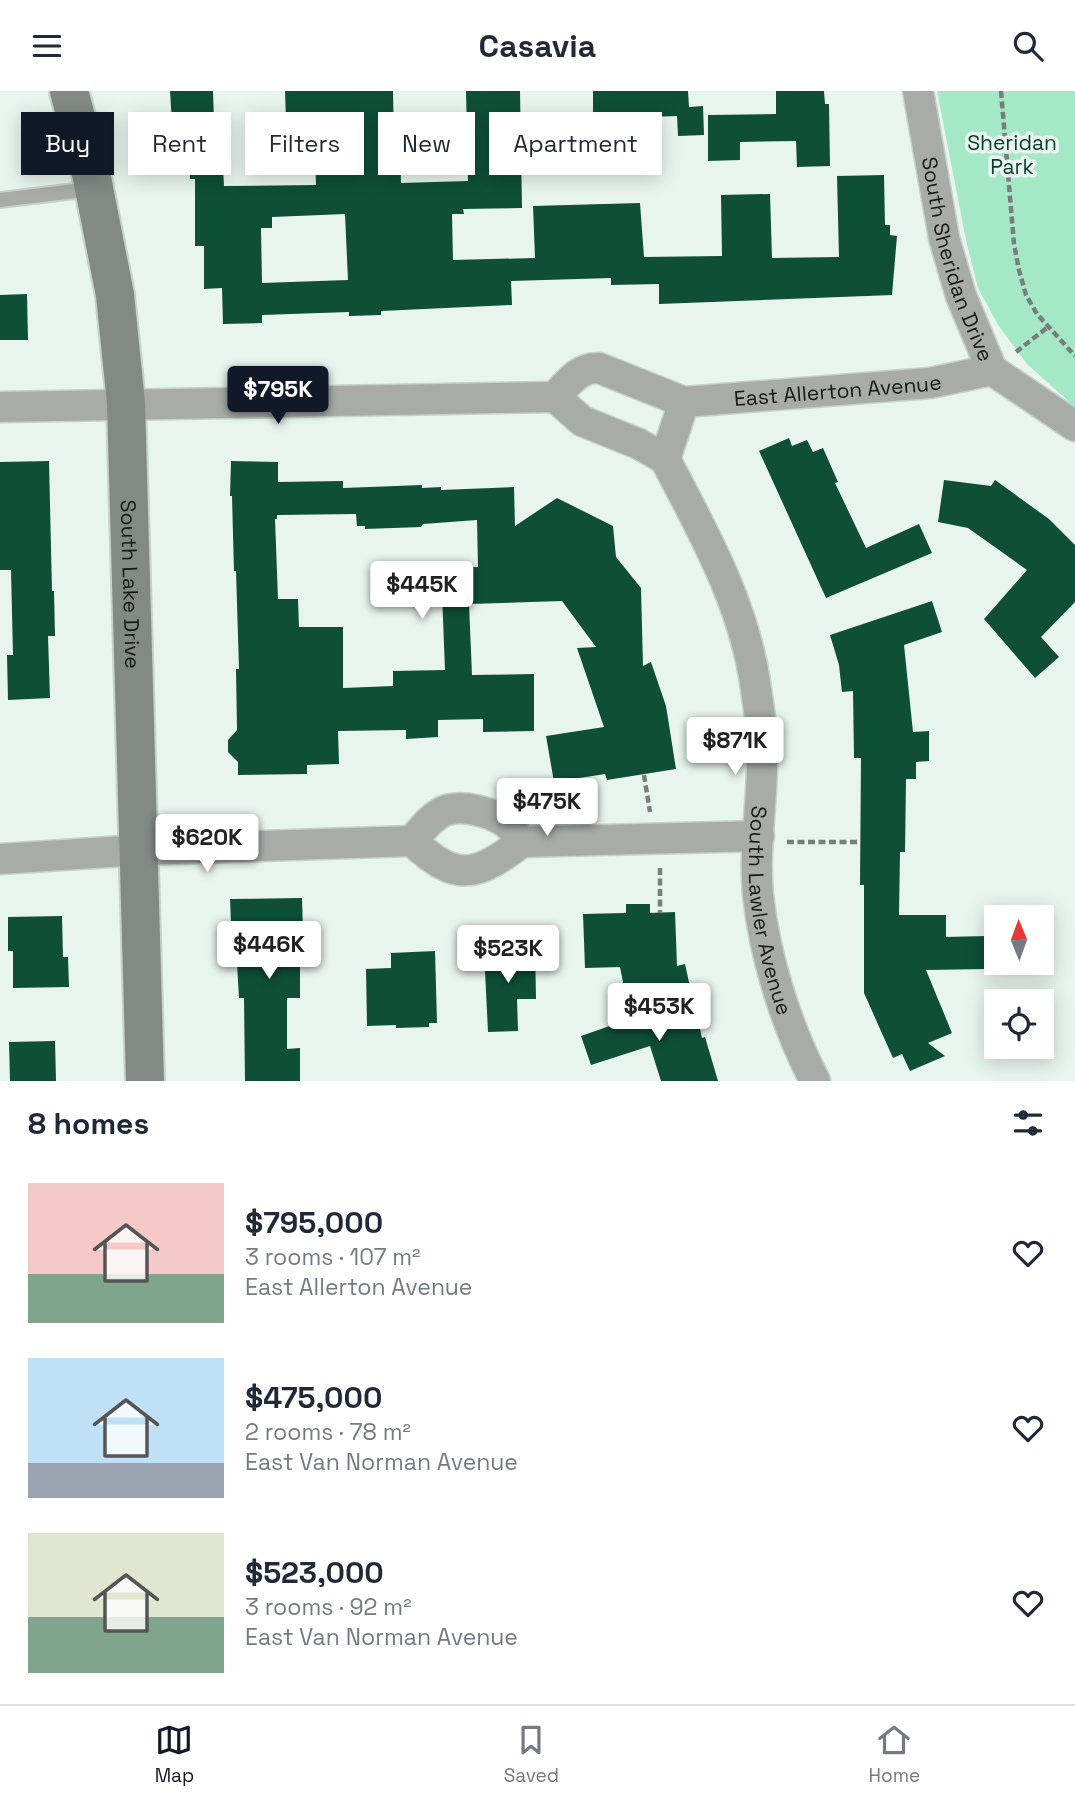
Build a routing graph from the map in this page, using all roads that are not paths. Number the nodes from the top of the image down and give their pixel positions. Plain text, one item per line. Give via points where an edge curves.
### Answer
1 (69, 91) edge
2 (918, 91) edge
3 (94, 189) junction
4 (0, 200) edge
5 (992, 370) junction
6 (555, 397) junction
7 (684, 401) junction
8 (126, 403) junction
9 (0, 407) edge
10 (1075, 426) edge
11 (665, 459) junction
12 (758, 839) junction
13 (412, 841) junction
14 (522, 842) junction
15 (140, 850) junction
16 (0, 859) edge
17 (145, 1081) edge
18 (815, 1081) edge

1 - 3 main road, South Lake Drive
2 - 5 street, South Sheridan Drive via 944,238 961,296
3 - 4 lane
3 - 8 main road, South Lake Drive via 115,295
5 - 7 street, East Allerton Avenue via 930,383
5 - 10 street, South Sheridan Drive
6 - 7 street, East Allerton Avenue via 576,375 599,368
6 - 8 street
6 - 11 street via 582,421
7 - 11 street
8 - 9 street
8 - 15 main road, South Lake Drive
11 - 12 street, South Lawler Avenue via 718,562 741,621 762,737
12 - 14 street
12 - 18 street, South Lawler Avenue via 758,894 768,950 798,1048
13 - 14 street via 433,861 458,872 484,867
13 - 14 street via 444,811 465,808 508,824
13 - 15 street
15 - 16 street
15 - 17 main road, South Lake Drive

